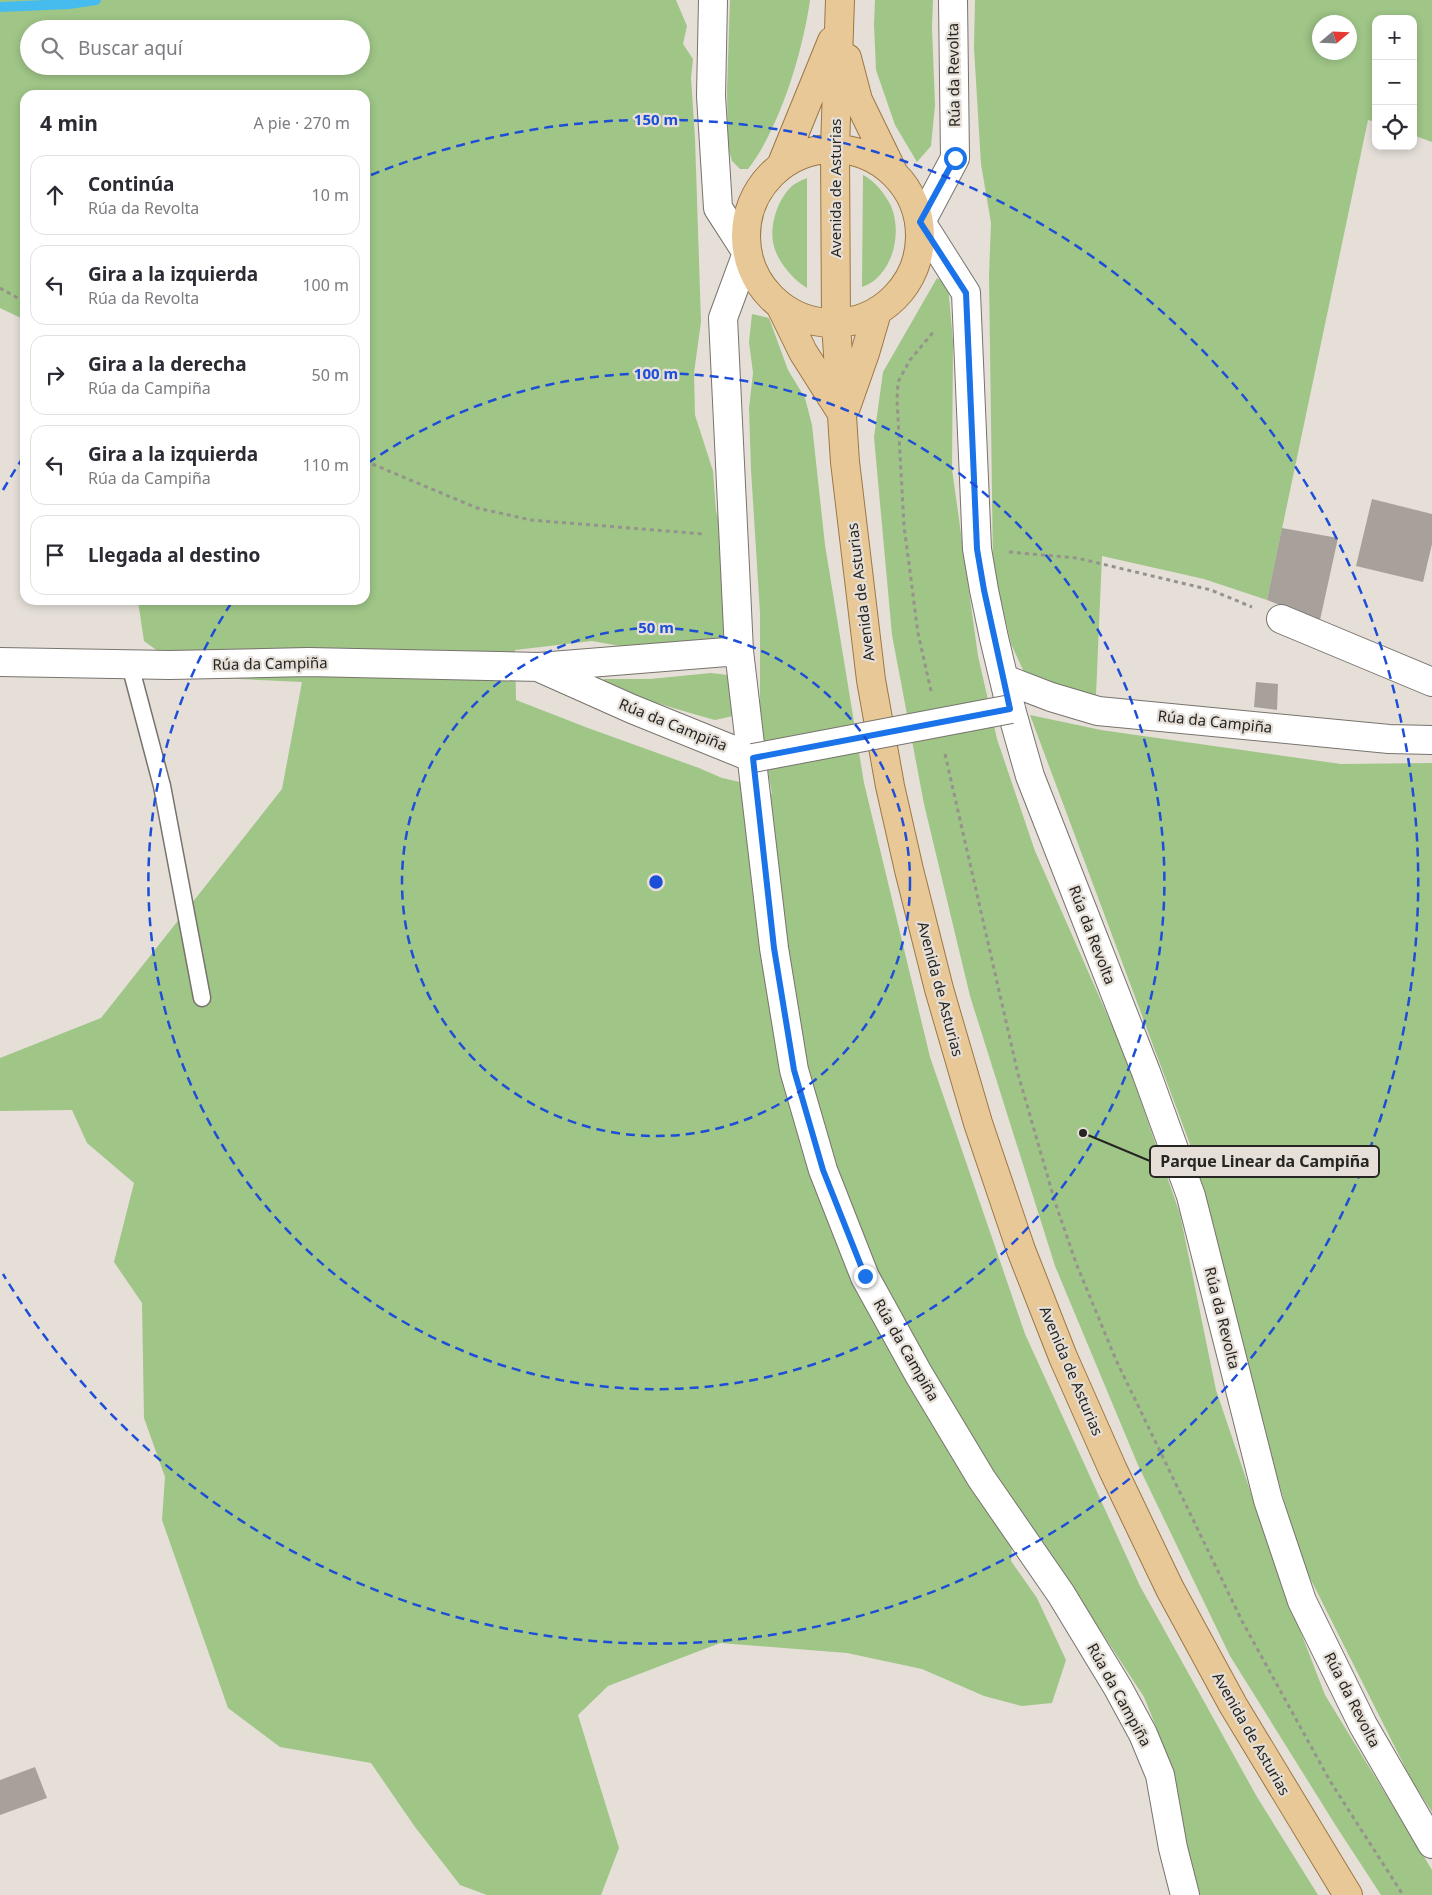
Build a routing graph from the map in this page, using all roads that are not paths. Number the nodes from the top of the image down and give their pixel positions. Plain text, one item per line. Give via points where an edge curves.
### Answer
1 (713, 0) edge
2 (953, 0) edge
3 (839, 13) edge
4 (835, 148) junction
5 (781, 166) junction
6 (894, 174) junction
7 (920, 222) junction
8 (747, 253) junction
9 (781, 307) junction
10 (877, 312) junction
11 (836, 324) junction
12 (843, 415) junction
13 (1281, 619) road end
14 (739, 651) junction
15 (0, 662) edge
16 (130, 665) junction
17 (539, 667) junction
18 (1004, 679) junction
19 (1432, 682) edge
20 (1010, 709) junction
21 (1432, 740) edge
22 (753, 758) junction
23 (202, 998) dead end
24 (1432, 1844) edge
25 (1185, 1895) edge
26 (1348, 1895) edge

1 - 8 street via 711,96 718,208
2 - 7 street, Rúa da Revolta via 955,158
3 - 4 main road, Avenida de Asturias
3 - 5 main road
3 - 6 main road via 858,100
4 - 5 main road via 802,154
4 - 6 main road via 880,162
4 - 11 main road, Avenida de Asturias
5 - 8 main road via 760,187 749,212
6 - 7 main road via 908,190
7 - 10 main road via 919,254 908,283
7 - 18 street, Rúa da Revolta via 966,293 977,549
8 - 9 main road via 758,281
8 - 14 street via 723,318
9 - 11 main road via 799,317
9 - 12 main road via 803,352
10 - 11 main road via 857,321
10 - 12 main road
11 - 12 main road, Avenida de Asturias
12 - 26 main road, Avenida de Asturias via 871,680 892,795 939,989 978,1122 1021,1250 1063,1357 1170,1589 1233,1706
13 - 19 street
14 - 17 street, Rúa da Campiña
14 - 22 street
15 - 16 street, Rúa da Campiña
16 - 17 street, Rúa da Campiña via 308,662
16 - 23 lane via 162,786
17 - 22 street, Rúa da Campiña
18 - 20 street, Rúa da Revolta
18 - 21 street, Rúa da Campiña via 1098,711 1389,739
20 - 22 street, bridge
20 - 24 street, Rúa da Revolta via 1030,776 1192,1196 1268,1500 1302,1601 1363,1725
22 - 25 street, Rúa da Campiña via 774,948 794,1070 823,1170 865,1276 918,1373 981,1478 1061,1594 1143,1734 1160,1775

